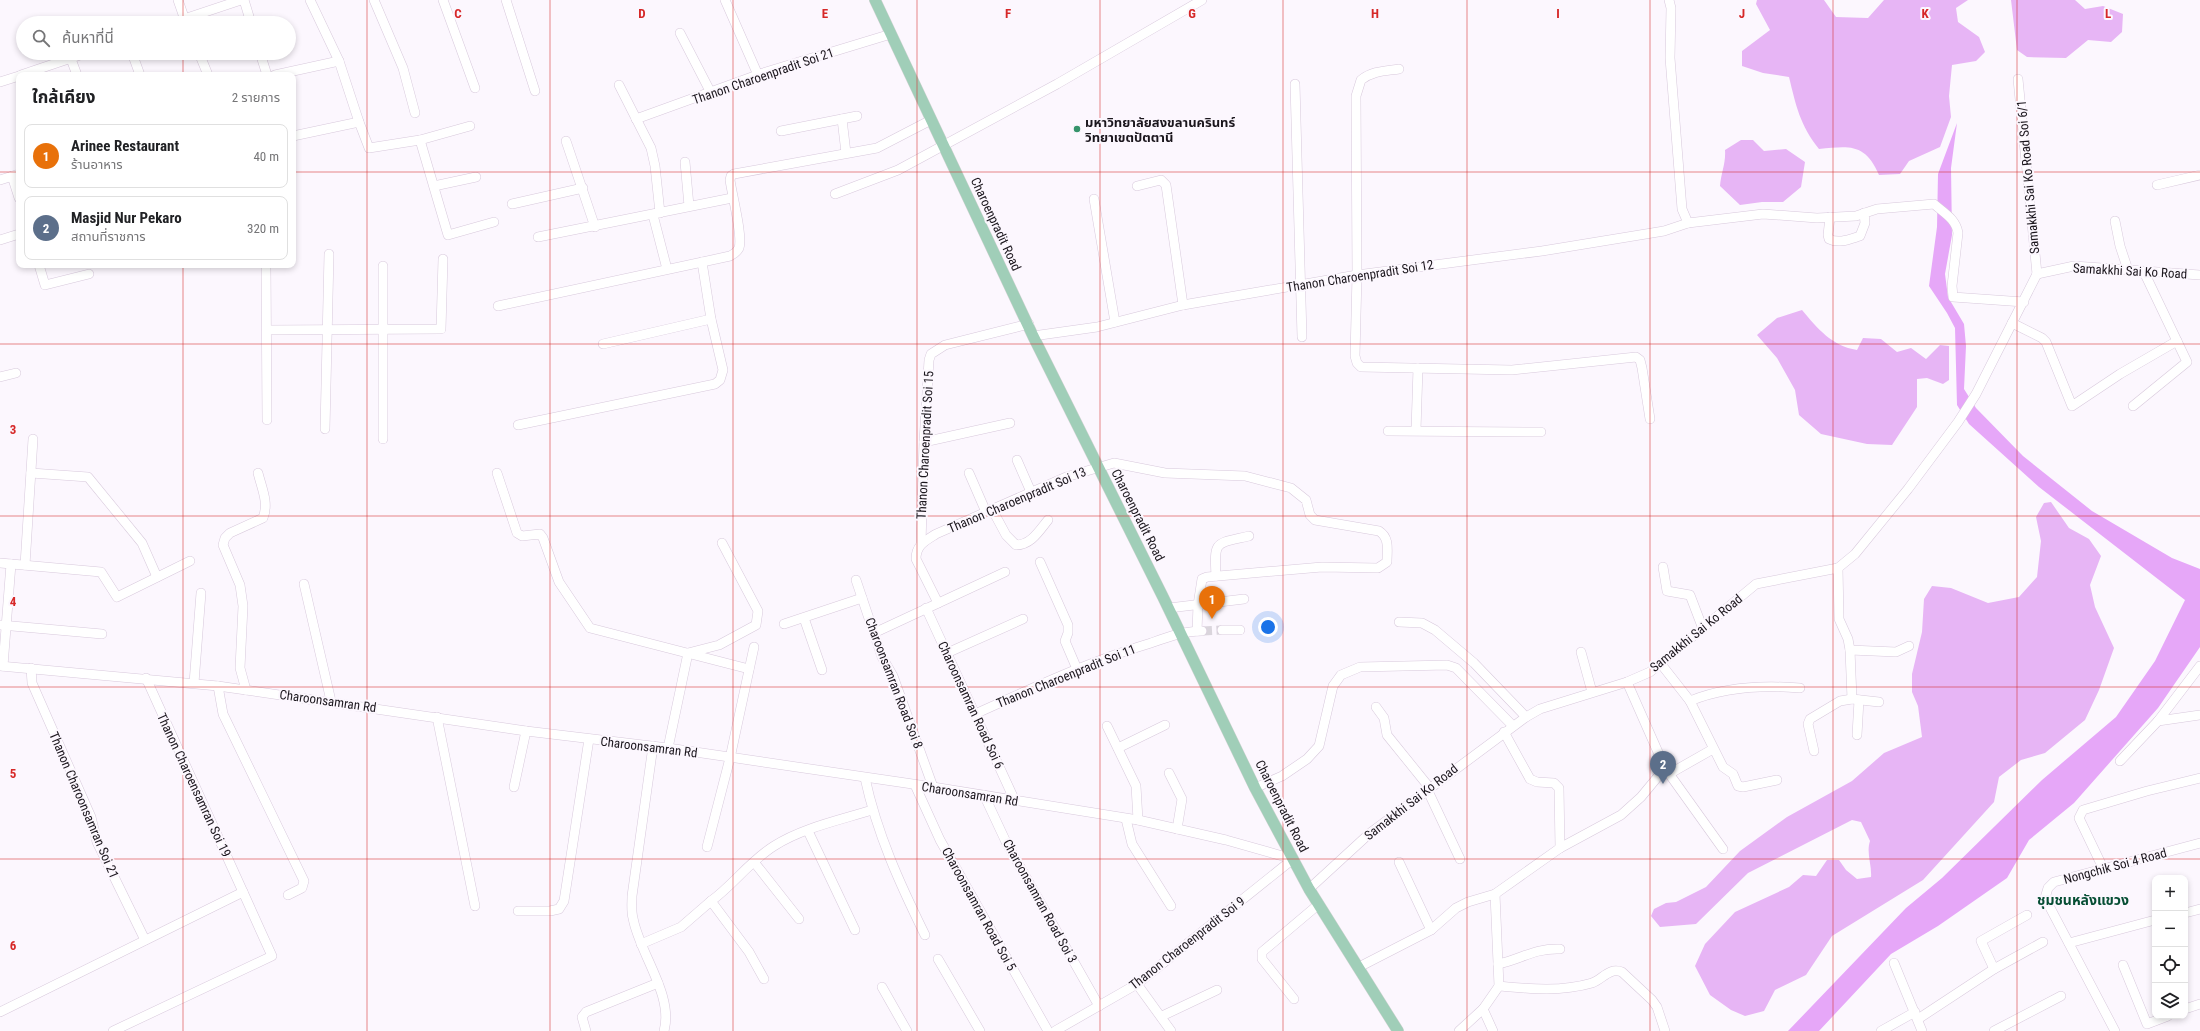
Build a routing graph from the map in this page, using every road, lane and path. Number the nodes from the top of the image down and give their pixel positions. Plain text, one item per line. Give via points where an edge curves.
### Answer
1 (178, 0) edge
2 (243, 0) edge
3 (310, 0) edge
4 (374, 0) edge
5 (443, 0) edge
6 (506, 0) edge
7 (725, 0) edge
8 (875, 0) edge
9 (1202, 0) edge
10 (1669, 0) edge
11 (183, 16) edge
12 (199, 16) edge
13 (249, 16) edge
14 (680, 33) dead end
15 (891, 34) junction
16 (65, 60) edge
17 (72, 60) edge
18 (135, 60) edge
19 (201, 60) edge
20 (262, 60) edge
21 (339, 61) junction
22 (1399, 69) dead end
23 (29, 72) edge
24 (76, 72) edge
25 (139, 72) edge
26 (207, 72) edge
27 (266, 72) edge
28 (289, 72) edge
29 (758, 75) junction
30 (16, 76) edge
31 (2018, 79) dead end
32 (0, 82) edge
33 (1295, 84) dead end
34 (619, 85) dead end
35 (475, 88) dead end
36 (534, 91) dead end
37 (711, 93) junction
38 (415, 113) dead end
39 (856, 116) dead end
40 (842, 119) junction
41 (636, 120) junction
42 (932, 120) junction
43 (358, 122) junction
44 (470, 126) dead end
45 (781, 131) dead end
46 (296, 135) edge
47 (420, 140) junction
48 (566, 141) dead end
49 (943, 144) junction
50 (846, 153) junction
51 (685, 162) dead end
52 (16, 175) edge
53 (2200, 175) edge
54 (476, 177) dead end
55 (0, 180) edge
56 (2157, 185) dead end
57 (434, 186) junction
58 (1137, 186) dead end
59 (583, 188) junction
60 (835, 194) dead end
61 (732, 198) junction
62 (1094, 199) dead end
63 (512, 204) dead end
64 (689, 206) junction
65 (1864, 213) junction
66 (657, 214) junction
67 (1830, 217) junction
68 (2115, 221) dead end
69 (494, 222) dead end
70 (1688, 223) junction
71 (595, 227) junction
72 (16, 235) edge
73 (538, 237) dead end
74 (0, 240) edge
75 (329, 254) dead end
76 (443, 259) dead end
77 (702, 262) junction
78 (383, 266) dead end
79 (40, 268) edge
80 (266, 268) edge
81 (667, 269) junction
82 (2128, 270) junction
83 (2144, 272) junction
84 (89, 274) dead end
85 (2037, 274) junction
86 (2200, 274) edge
87 (1358, 275) junction
88 (1301, 285) junction
89 (2024, 302) junction
90 (1183, 305) junction
91 (498, 306) dead end
92 (711, 319) junction
93 (1115, 322) junction
94 (1028, 324) junction
95 (2012, 324) junction
96 (384, 328) junction
97 (327, 329) junction
98 (267, 330) junction
99 (1033, 336) junction
100 (1302, 338) dead end
101 (2177, 341) junction
102 (603, 344) dead end
103 (1418, 368) junction
104 (16, 374) dead end
105 (0, 378) edge
106 (2133, 406) dead end
107 (1650, 419) dead end
108 (267, 420) dead end
109 (1010, 423) dead end
110 (518, 425) dead end
111 (325, 429) dead end
112 (1416, 430) junction
113 (1388, 431) dead end
114 (1541, 432) dead end
115 (33, 439) dead end
116 (383, 439) dead end
117 (924, 442) junction
118 (1017, 460) dead end
119 (1098, 466) junction
120 (497, 472) dead end
121 (31, 473) junction
122 (258, 473) dead end
123 (969, 473) dead end
124 (1032, 492) junction
125 (989, 511) junction
126 (1048, 520) dead end
127 (1249, 536) dead end
128 (722, 543) dead end
129 (921, 543) junction
130 (190, 561) dead end
131 (1040, 562) dead end
132 (0, 563) edge
133 (11, 564) junction
134 (25, 565) junction
135 (1663, 567) dead end
136 (1838, 568) junction
137 (1005, 572) dead end
138 (1216, 576) junction
139 (158, 577) junction
140 (856, 580) dead end
141 (304, 584) dead end
142 (201, 593) dead end
143 (862, 598) junction
144 (1244, 600) dead end
145 (938, 603) junction
146 (1198, 605) junction
147 (926, 608) junction
148 (1169, 608) junction
149 (804, 618) junction
150 (1023, 619) dead end
151 (1399, 622) dead end
152 (784, 624) dead end
153 (3, 625) edge
154 (1703, 629) junction
155 (1222, 630) tunnel mouth
156 (1240, 630) dead end
157 (874, 633) junction
158 (1180, 633) junction
159 (102, 634) dead end
160 (1909, 646) dead end
161 (754, 647) dead end
162 (1850, 650) junction
163 (1581, 652) dead end
164 (947, 653) junction
165 (688, 654) junction
166 (1661, 664) junction
167 (1, 666) edge
168 (2200, 666) edge
169 (31, 668) junction
170 (749, 669) junction
171 (1077, 669) junction
172 (822, 670) dead end
173 (146, 678) junction
174 (1627, 682) junction
175 (194, 683) junction
176 (218, 686) junction
177 (1800, 688) dead end
178 (246, 690) junction
179 (1592, 692) junction
180 (1855, 699) junction
181 (331, 701) junction
182 (1690, 701) junction
183 (1879, 702) dead end
184 (1376, 707) dead end
185 (975, 714) junction
186 (2200, 715) edge
187 (1526, 716) junction
188 (437, 717) junction
189 (2158, 721) junction
190 (1165, 725) dead end
191 (1107, 726) dead end
192 (1513, 726) junction
193 (526, 731) junction
194 (1504, 732) junction
195 (1857, 735) dead end
196 (588, 739) junction
197 (653, 746) junction
198 (668, 748) junction
199 (1118, 748) junction
200 (1713, 749) junction
201 (1814, 751) dead end
202 (730, 758) junction
203 (2120, 761) dead end
204 (1667, 771) junction
205 (1169, 773) dead end
206 (865, 778) junction
207 (2200, 778) edge
208 (1777, 780) dead end
209 (915, 785) junction
210 (514, 787) dead end
211 (933, 787) junction
212 (1255, 788) junction
213 (1428, 788) junction
214 (984, 795) junction
215 (1015, 801) junction
216 (872, 810) junction
217 (1126, 818) junction
218 (1138, 820) junction
219 (1177, 829) junction
220 (808, 831) junction
221 (2200, 843) edge
222 (706, 847) dead end
223 (1560, 848) junction
224 (1723, 849) dead end
225 (1293, 859) junction
226 (1460, 859) dead end
227 (754, 862) junction
228 (1399, 862) dead end
229 (2103, 868) junction
230 (1309, 889) junction
231 (243, 892) junction
232 (1495, 894) junction
233 (288, 895) dead end
234 (711, 901) junction
235 (1319, 904) junction
236 (475, 906) dead end
237 (1171, 906) dead end
238 (2200, 909) edge
239 (518, 911) dead end
240 (2188, 912) edge
241 (2027, 915) dead end
242 (799, 919) dead end
243 (2152, 921) edge
244 (855, 930) dead end
245 (1431, 930) junction
246 (925, 934) dead end
247 (145, 940) junction
248 (2042, 942) dead end
249 (2069, 943) junction
250 (641, 944) junction
251 (1560, 949) dead end
252 (938, 959) dead end
253 (1894, 963) dead end
254 (1498, 964) junction
255 (2122, 965) dead end
256 (1359, 967) junction
257 (1994, 969) junction
258 (764, 979) dead end
259 (658, 983) junction
260 (1137, 984) junction
261 (1499, 986) junction
262 (882, 987) dead end
263 (1217, 990) dead end
264 (2061, 996) dead end
265 (1294, 999) dead end
266 (2200, 1004) edge
267 (1099, 1006) junction
268 (1483, 1009) junction
269 (2188, 1009) edge
270 (0, 1012) edge
271 (1917, 1015) junction
272 (1162, 1016) junction
273 (2160, 1019) edge
274 (114, 1031) edge
275 (586, 1031) edge
276 (664, 1031) edge
277 (907, 1031) edge
278 (980, 1031) edge
279 (1048, 1031) edge
280 (1055, 1031) edge
281 (1172, 1031) edge
282 (1398, 1031) edge
283 (1459, 1031) edge
284 (1493, 1031) edge
285 (1665, 1031) edge
286 (1881, 1031) edge
287 (1922, 1031) edge
288 (1994, 1031) edge
289 (2115, 1031) edge

1 - 11 street
2 - 12 street
2 - 13 street
3 - 21 street
4 - 38 street via 403,68
5 - 35 street
6 - 36 street
7 - 29 street
8 - 15 main road, Charoenpradit Road
9 - 49 street via 1057,84
10 - 70 street via 1670,58 1682,209
14 - 37 street
15 - 29 street, Thanon Charoenpradit Soi 21
15 - 42 main road, Charoenpradit Road
16 - 23 street
17 - 24 street
18 - 25 street
19 - 26 street
20 - 27 street
21 - 28 street
21 - 43 street
22 - 87 street via 1367,75 1358,85
29 - 37 street, Thanon Charoenpradit Soi 21
30 - 32 street
31 - 85 street, Samakkhi Sai Ko Road Soi 6/1
33 - 88 street
34 - 41 street
37 - 41 street, Thanon Charoenpradit Soi 21
39 - 40 street
40 - 45 street
40 - 50 street
41 - 66 street via 651,148 656,166
42 - 49 main road, Charoenpradit Road
42 - 50 street via 877,148
43 - 46 street
43 - 47 street via 369,148
44 - 47 street
47 - 57 street
48 - 59 street
49 - 60 street via 898,170
49 - 94 main road, Charoenpradit Road
50 - 61 street via 734,174 730,180
51 - 64 street
52 - 55 street
53 - 56 street
54 - 57 street
57 - 69 street via 448,235
58 - 90 street via 1161,180 1166,185
59 - 63 street
59 - 71 street
61 - 64 street
61 - 77 street via 740,233 740,247 730,256
62 - 93 street
64 - 66 street
65 - 67 street, Thanon Charoenpradit Soi 12 via 1856,216
65 - 67 street via 1865,223 1860,236 1844,240 1829,239
65 - 89 street, Thanon Charoenpradit Soi 12 via 1877,209 1934,204 1954,221 1958,233 1953,297
66 - 71 street
66 - 81 street
67 - 70 street, Thanon Charoenpradit Soi 12 via 1763,214
68 - 82 street
70 - 87 street, Thanon Charoenpradit Soi 12 via 1664,231 1542,251
71 - 73 street
72 - 74 street
75 - 97 street
76 - 96 street via 441,329
77 - 81 street
77 - 92 street
78 - 96 street
79 - 84 street via 45,285
80 - 98 street
81 - 91 street
82 - 83 street, Samakkhi Sai Ko Road
82 - 85 street, Samakkhi Sai Ko Road via 2074,266
83 - 86 street, Samakkhi Sai Ko Road
83 - 101 street
85 - 89 street, Samakkhi Sai Ko Road
87 - 88 street, Thanon Charoenpradit Soi 12
87 - 103 street via 1355,356 1357,364 1361,367
88 - 90 street, Thanon Charoenpradit Soi 12
88 - 100 street
89 - 95 street, Samakkhi Sai Ko Road
90 - 93 street, Thanon Charoenpradit Soi 12
92 - 102 street
92 - 110 street via 723,370 720,380 715,384
93 - 99 street, Thanon Charoenpradit Soi 12
94 - 99 main road, Charoenpradit Road
94 - 117 street, Thanon Charoenpradit Soi 15 via 945,345 931,354 928,360
95 - 101 street via 2046,342 2072,406
95 - 136 street, Samakkhi Sai Ko Road via 1976,394 1958,422 1855,554
96 - 97 street
96 - 116 street
97 - 98 street
97 - 111 street
98 - 108 street
99 - 119 main road, Charoenpradit Road
101 - 106 street via 2187,362
103 - 107 street via 1512,370 1636,357 1640,360 1642,368
103 - 112 street
104 - 105 street
109 - 117 street
112 - 113 street
112 - 114 street
115 - 121 street
117 - 129 street, Thanon Charoenpradit Soi 15
118 - 124 street
119 - 124 street, Thanon Charoenpradit Soi 13
119 - 138 street, Thanon Charoenpradit Soi 13 via 1120,463 1165,473 1245,476 1291,488 1306,500 1310,516 1315,520 1379,531 1387,540 1387,562 1378,568 1322,567
119 - 148 main road, Charoenpradit Road
120 - 165 street via 517,533 522,536 540,534 559,582 590,628
121 - 134 street
121 - 139 street via 88,477 142,543
122 - 178 street via 266,500 266,510 262,518 230,533 223,545 240,585 243,606 240,668
123 - 125 street
124 - 125 street, Thanon Charoenpradit Soi 13
125 - 126 street via 1016,545 1029,542
125 - 129 street, Thanon Charoenpradit Soi 13
127 - 138 street via 1223,542 1218,546 1215,551
128 - 165 street via 758,611 756,625 719,645
129 - 145 street, Thanon Charoenpradit Soi 15 via 916,552 916,559
130 - 139 street
131 - 171 street via 1068,626 1065,641
132 - 133 street
133 - 134 street
133 - 153 street
134 - 139 street via 100,572 117,597
135 - 154 street via 1667,591 1690,596
136 - 154 street, Samakkhi Sai Ko Road via 1756,584
136 - 162 street via 1838,619 1848,639
137 - 145 street
138 - 146 street via 1202,579
140 - 143 street, Charoonsamran Road Soi 8
141 - 181 street
142 - 175 street
143 - 149 street
143 - 157 street, Charoonsamran Road Soi 8
144 - 146 street
145 - 147 street
146 - 148 street
146 - 158 street, Thanon Charoenpradit Soi 11 via 1200,631
147 - 157 street
147 - 164 street, Charoonsamran Road Soi 6
148 - 158 main road, Charoenpradit Road
149 - 152 street
149 - 172 street
150 - 164 street
151 - 187 street via 1422,623 1435,630 1474,663
153 - 159 street
153 - 167 street
154 - 166 street, Samakkhi Sai Ko Road
155 - 156 street
157 - 211 street, Charoonsamran Road Soi 8
158 - 171 street, Thanon Charoenpradit Soi 11
158 - 212 main road, Charoenpradit Road
160 - 162 street via 1896,652
161 - 170 street
162 - 180 street
163 - 179 street
164 - 185 street, Charoonsamran Road Soi 6
165 - 170 street
165 - 198 street
166 - 174 street, Samakkhi Sai Ko Road
166 - 182 street
167 - 169 street, Charoonsamran Rd
168 - 189 street
169 - 173 street, Charoonsamran Rd
169 - 247 street, Thanon Charoonsamran Soi 21 via 32,683 91,817 97,842
170 - 202 street
171 - 185 street, Thanon Charoenpradit Soi 11
173 - 175 street, Charoonsamran Rd
173 - 231 street, Thanon Charoensamran Soi 19
174 - 179 street, Samakkhi Sai Ko Road
174 - 204 street
175 - 176 street, Charoonsamran Rd
176 - 178 street, Charoonsamran Rd
176 - 233 street via 223,714 304,881 302,888
177 - 182 street via 1779,686 1722,691
178 - 181 street, Charoonsamran Rd
179 - 187 street, Samakkhi Sai Ko Road
180 - 183 street
180 - 195 street
180 - 201 street via 1840,701 1810,719 1808,724
181 - 188 street, Charoonsamran Rd
182 - 200 street
184 - 213 street via 1384,718 1387,735
185 - 215 street, Charoonsamran Road Soi 6
186 - 189 street
187 - 192 street, Samakkhi Sai Ko Road
188 - 193 street, Charoonsamran Rd
188 - 236 street
189 - 203 street
190 - 199 street
191 - 199 street
192 - 194 street, Samakkhi Sai Ko Road
192 - 212 street via 1456,668 1447,665 1360,667 1341,675 1333,686 1319,746 1282,776
193 - 196 street, Charoonsamran Rd
193 - 210 street
194 - 213 street, Samakkhi Sai Ko Road
194 - 223 street via 1530,779 1554,783 1559,788
196 - 197 street, Charoonsamran Rd
196 - 239 street via 564,901 559,909 550,911
197 - 198 street, Charoonsamran Rd
197 - 250 street via 632,896 632,918
198 - 202 street, Charoonsamran Rd
199 - 218 street via 1136,786
200 - 204 street
200 - 208 street via 1723,767 1733,774 1740,787
202 - 206 street, Charoonsamran Rd
202 - 222 street
204 - 223 street via 1631,807
204 - 224 street
205 - 219 street via 1182,799
206 - 209 street, Charoonsamran Rd
206 - 216 street
207 - 229 street via 2083,810 2079,818
209 - 211 street, Charoonsamran Rd
209 - 279 street, Charoonsamran Road Soi 5 via 947,853
211 - 214 street, Charoonsamran Rd
212 - 225 main road, Charoenpradit Road
213 - 226 street
213 - 230 street, Samakkhi Sai Ko Road via 1370,833
214 - 215 street, Charoonsamran Rd
214 - 267 street, Charoonsamran Road Soi 3 via 1006,842
215 - 217 street, Charoonsamran Rd
216 - 220 street
216 - 246 street via 896,877
217 - 218 street, Charoonsamran Rd
217 - 237 street via 1132,844
218 - 219 street, Charoonsamran Rd
219 - 225 street, Charoonsamran Rd
220 - 227 street via 782,841
220 - 244 street
221 - 229 street, Nongchik Soi 4 Road
223 - 232 street
225 - 230 main road, Charoenpradit Road
225 - 260 street, Thanon Charoenpradit Soi 9
227 - 234 street
227 - 242 street
228 - 245 street
229 - 249 street, Nongchik Soi 4 Road via 2054,882 2048,888 2045,898
230 - 235 main road, Charoenpradit Road
231 - 247 street
231 - 274 street, Thanon Charoensamran Soi 19 via 272,956
232 - 245 street via 1456,908
232 - 254 street
234 - 250 street via 681,927
234 - 258 street via 749,952
235 - 256 main road, Charoenpradit Road
235 - 265 street via 1262,952 1262,959
238 - 240 street
241 - 257 street via 1981,941
243 - 249 street
245 - 256 street
247 - 270 street
248 - 257 street
249 - 289 street, Nongchik Soi 4 Road
250 - 259 street
251 - 254 street via 1539,949
252 - 278 street
253 - 271 street
254 - 261 street
255 - 273 street via 2147,1024
256 - 282 main road, Charoenpradit Road
257 - 271 street
259 - 275 street via 586,1012 582,1017
259 - 276 street via 664,1010
260 - 267 street, Thanon Charoenpradit Soi 9
260 - 272 street
261 - 268 street
261 - 285 street via 1552,990 1593,982 1616,970 1622,972 1652,1000
262 - 277 street
263 - 272 street
264 - 288 street
266 - 269 street
267 - 280 street, Thanon Charoenpradit Soi 9
268 - 283 street
268 - 284 street
271 - 286 street
271 - 287 street
272 - 281 street

